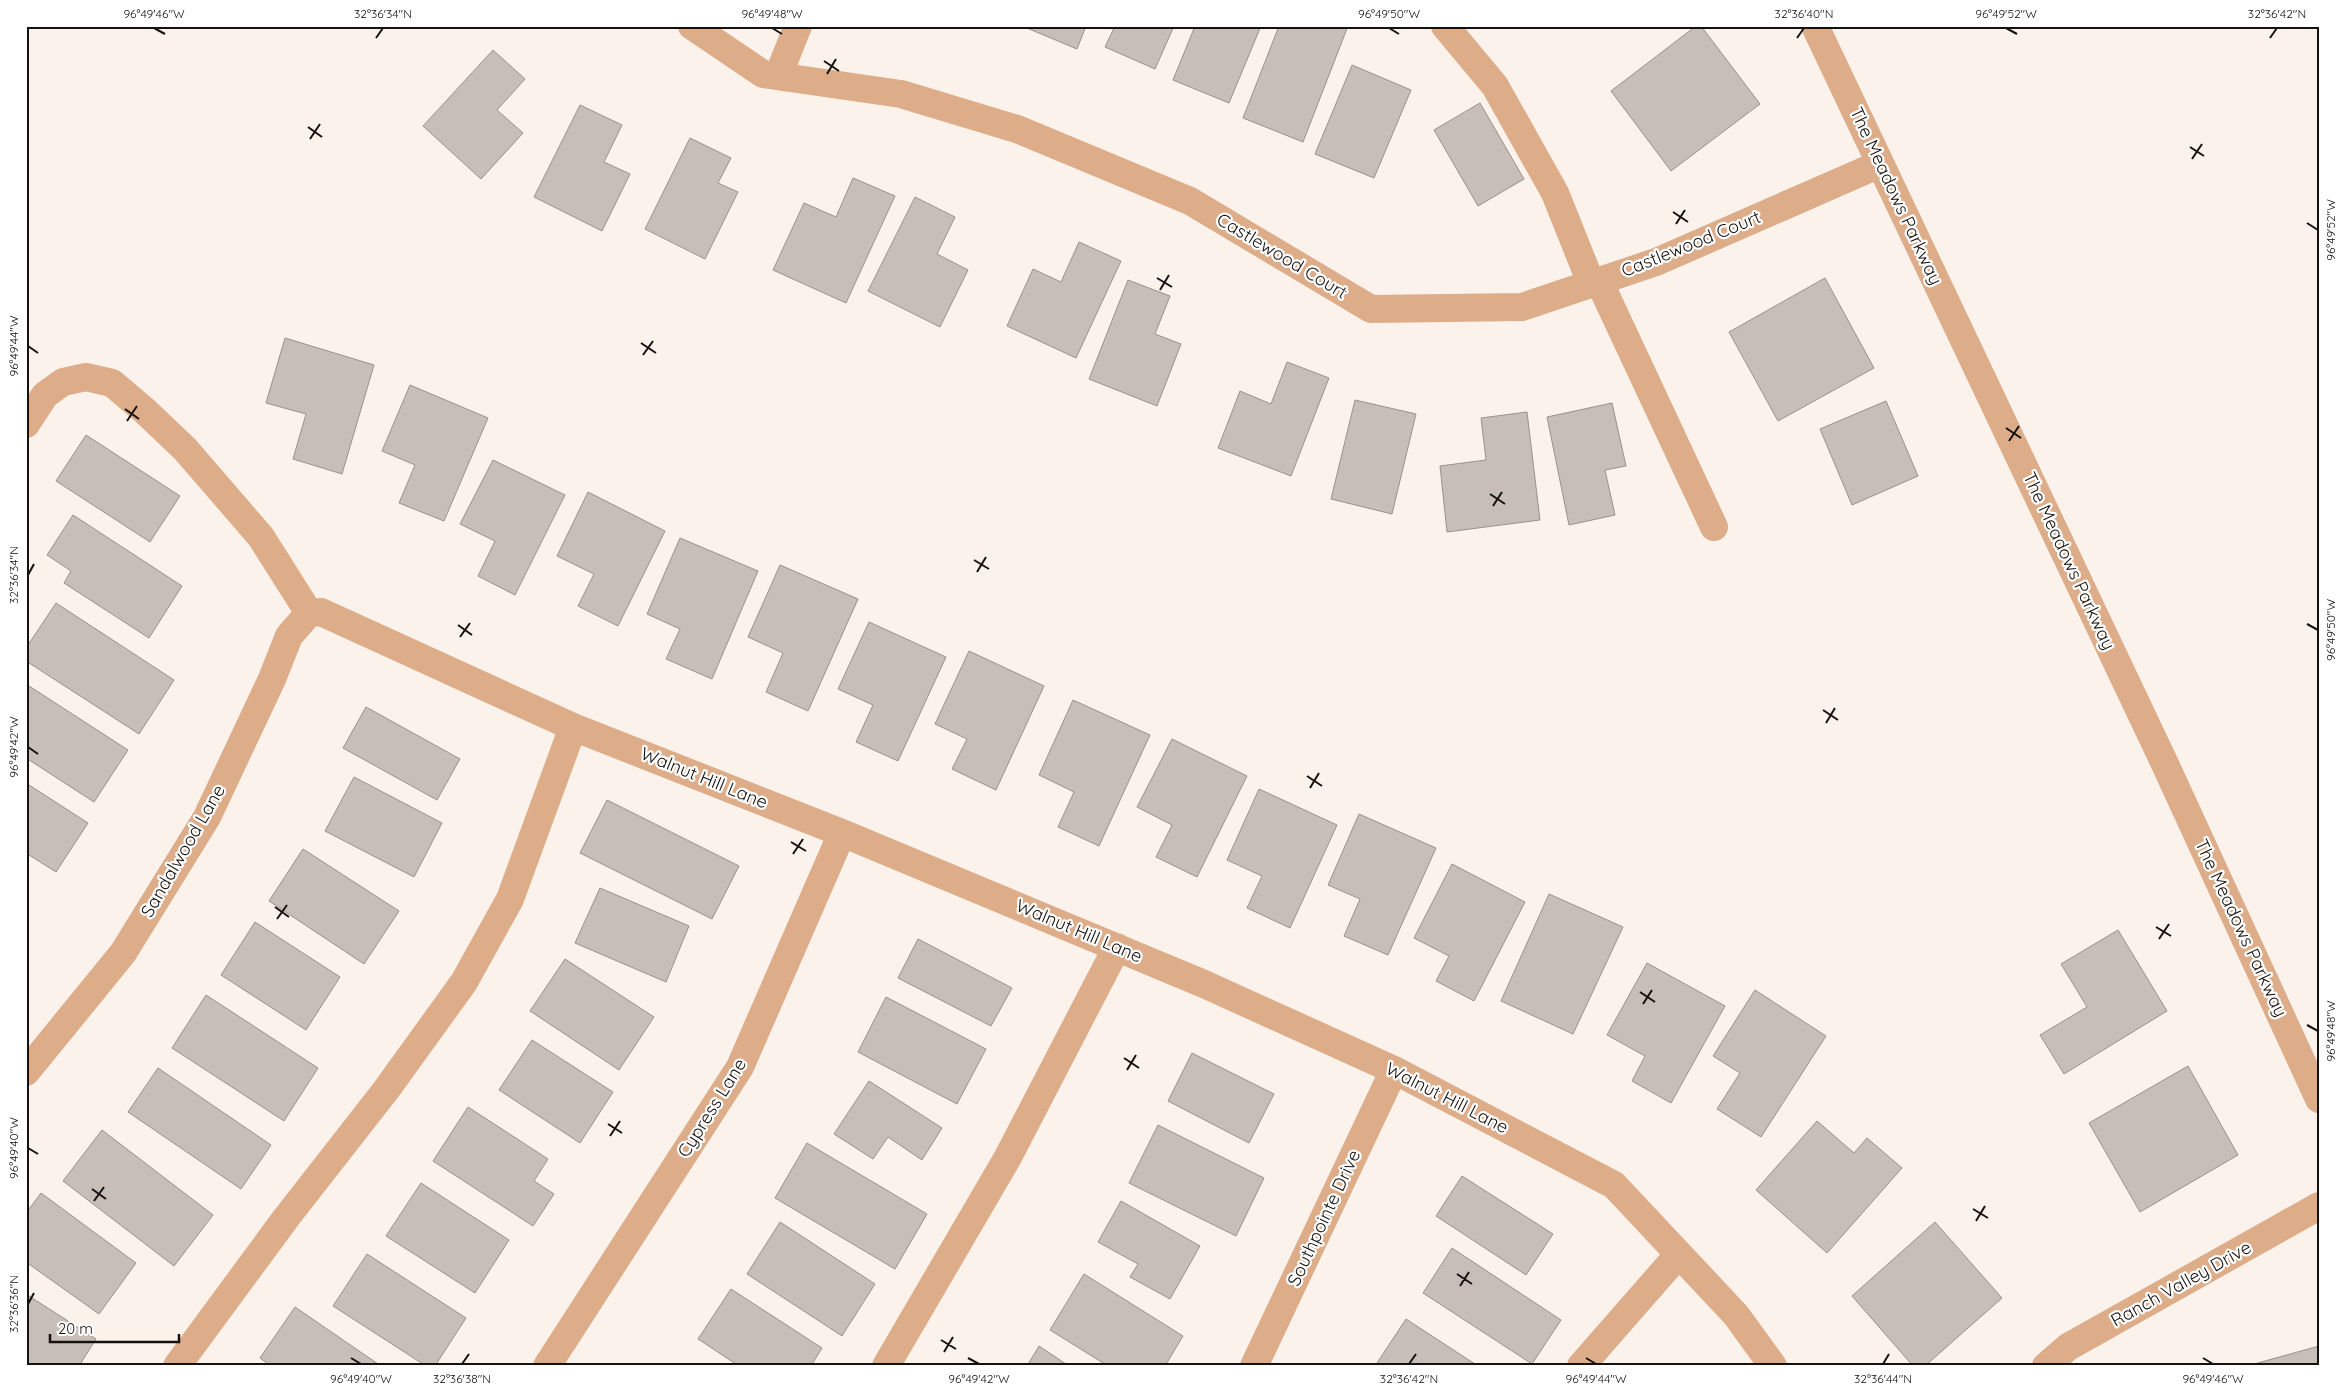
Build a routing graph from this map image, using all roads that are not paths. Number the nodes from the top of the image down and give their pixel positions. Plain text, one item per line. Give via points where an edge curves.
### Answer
1 (692, 26) edge
2 (798, 26) edge
3 (1445, 26) edge
4 (1815, 26) edge
5 (778, 76) junction
6 (1880, 164) junction
7 (1595, 282) junction
8 (26, 424) edge
9 (1714, 527) dead end
10 (309, 613) junction
11 (573, 727) junction
12 (842, 833) junction
13 (1117, 947) junction
14 (1394, 1070) junction
15 (26, 1072) edge
16 (2319, 1099) edge
17 (2319, 1206) edge
18 (1679, 1254) junction
19 (178, 1366) edge
20 (548, 1366) edge
21 (886, 1366) edge
22 (1254, 1366) edge
23 (1581, 1366) edge
24 (1773, 1366) edge
25 (2046, 1366) edge

1 - 5 street, Castlewood Court via 763,74
2 - 5 street
3 - 7 street via 1495,86 1555,193
4 - 6 street, The Meadows Parkway
5 - 7 street, Castlewood Court via 901,94 1017,129 1190,201 1371,309 1522,307
6 - 7 street, Castlewood Court via 1656,262
6 - 16 street, The Meadows Parkway via 2169,771
7 - 9 street
8 - 10 street via 45,395 63,382 86,376 112,384 185,449 261,537
10 - 11 street, Walnut Hill Lane via 321,612
10 - 15 street, Sandalwood Lane via 289,636 207,818 123,953
11 - 12 street, Walnut Hill Lane
11 - 19 street via 510,899 464,982
12 - 13 street, Walnut Hill Lane
12 - 20 street, Cypress Lane via 740,1067
13 - 14 street, Walnut Hill Lane
13 - 21 street via 1008,1156
14 - 18 street, Walnut Hill Lane via 1614,1185
14 - 22 street, Southpointe Drive
17 - 25 street, Ranch Valley Drive via 2068,1347
18 - 23 street
18 - 24 street, Walnut Hill Lane via 1736,1315

